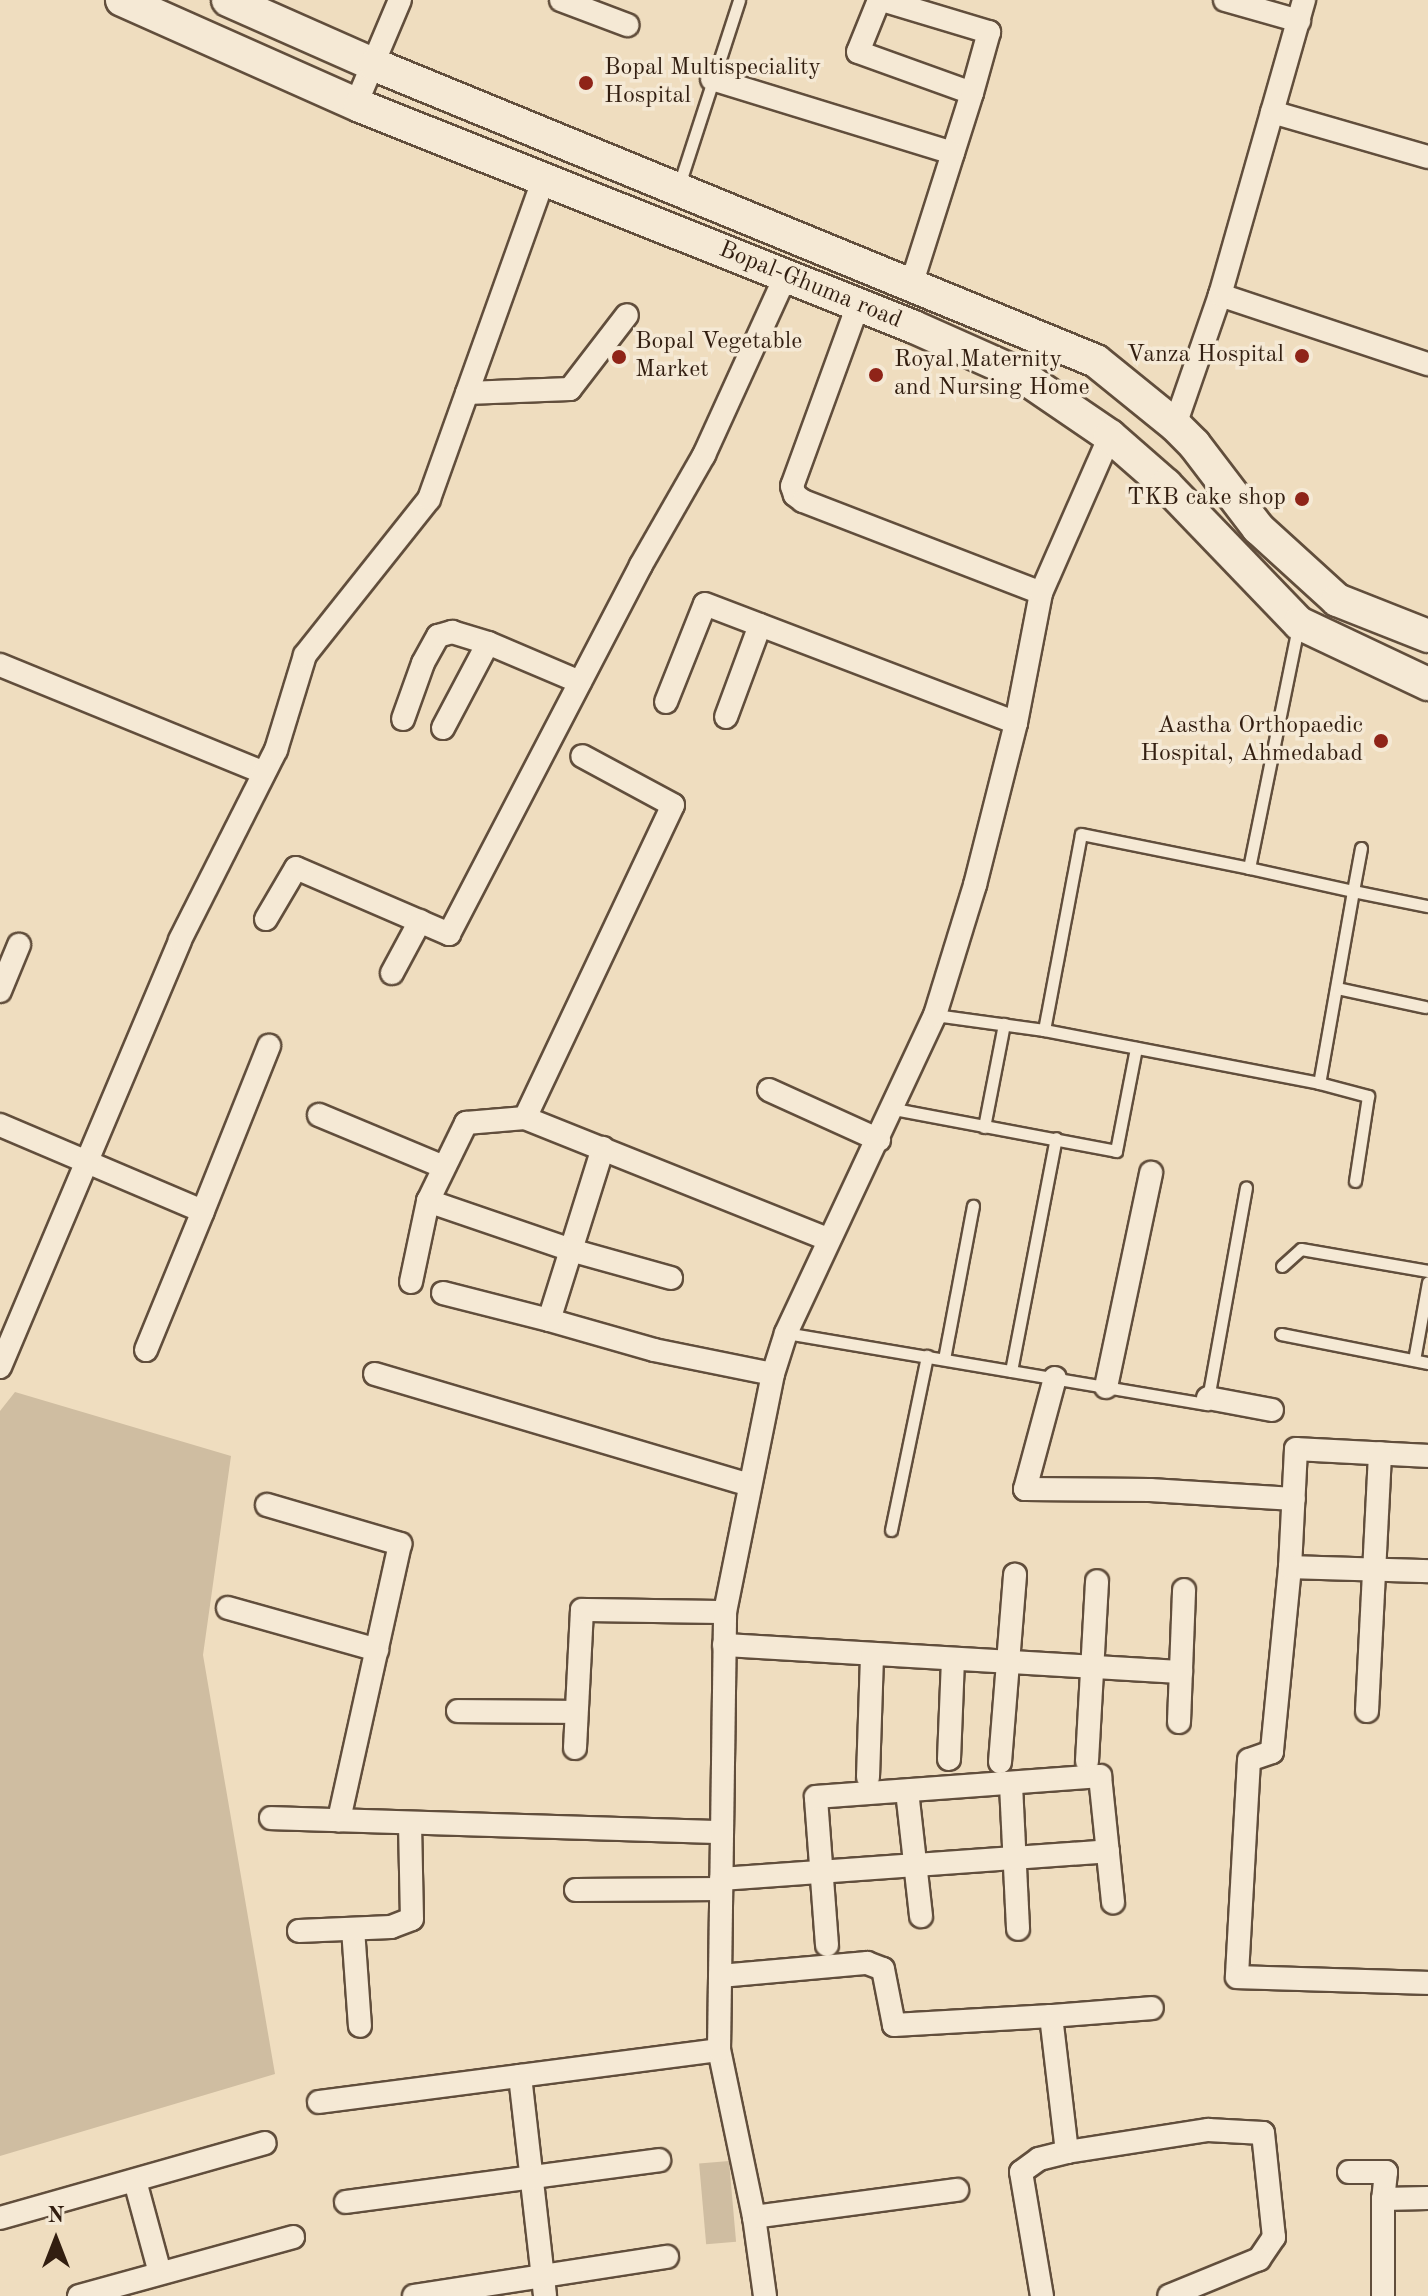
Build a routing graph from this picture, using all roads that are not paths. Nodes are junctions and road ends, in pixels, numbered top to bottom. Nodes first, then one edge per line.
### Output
1 (122, 0) edge
2 (228, 0) edge
3 (400, 0) edge
4 (561, 0) edge
5 (739, 0) edge
6 (880, 0) edge
7 (1225, 0) edge
8 (1302, 10) edge
9 (627, 25) dead end
10 (375, 65) junction
11 (712, 79) junction
12 (972, 93) junction
13 (356, 104) junction
14 (1272, 112) junction
15 (953, 153) junction
16 (1428, 157) edge
17 (544, 178) junction
18 (677, 189) junction
19 (785, 277) junction
20 (911, 285) junction
21 (1220, 295) junction
22 (858, 305) junction
23 (627, 315) dead end
24 (1428, 364) edge
25 (467, 393) junction
26 (1144, 400) junction
27 (1175, 425) junction
28 (1110, 436) junction
29 (1041, 593) junction
30 (1299, 623) junction
31 (760, 625) junction
32 (1428, 636) edge
33 (488, 643) junction
34 (0, 665) edge
35 (580, 682) junction
36 (1428, 684) edge
37 (666, 702) dead end
38 (726, 717) dead end
39 (403, 719) dead end
40 (1016, 723) junction
41 (443, 728) dead end
42 (582, 756) dead end
43 (264, 773) junction
44 (1361, 848) dead end
45 (1249, 868) junction
46 (1353, 891) junction
47 (1427, 906) edge
48 (266, 919) dead end
49 (420, 921) junction
50 (19, 945) dead end
51 (392, 973) dead end
52 (1337, 988) junction
53 (0, 991) edge
54 (1425, 1007) dead end
55 (935, 1015) junction
56 (1004, 1024) junction
57 (1044, 1030) junction
58 (269, 1046) dead end
59 (1136, 1048) junction
60 (1319, 1083) junction
61 (769, 1090) dead end
62 (894, 1109) junction
63 (319, 1115) dead end
64 (525, 1118) junction
65 (0, 1125) edge
66 (984, 1127) junction
67 (1056, 1138) junction
68 (879, 1140) junction
69 (603, 1148) junction
70 (86, 1160) junction
71 (444, 1167) junction
72 (1151, 1173) dead end
73 (1355, 1181) dead end
74 (1246, 1187) dead end
75 (428, 1201) junction
76 (973, 1206) dead end
77 (203, 1211) junction
78 (827, 1239) junction
79 (571, 1250) junction
80 (1282, 1266) dead end
81 (1428, 1271) edge
82 (671, 1278) dead end
83 (411, 1282) dead end
84 (1428, 1282) edge
85 (443, 1293) dead end
86 (549, 1320) junction
87 (786, 1333) junction
88 (1281, 1334) dead end
89 (146, 1350) dead end
90 (927, 1356) junction
91 (944, 1359) junction
92 (1414, 1360) junction
93 (1428, 1363) edge
94 (0, 1367) edge
95 (1011, 1371) junction
96 (375, 1374) dead end
97 (773, 1374) junction
98 (1055, 1378) junction
99 (1106, 1387) junction
100 (1208, 1398) junction
101 (1272, 1410) dead end
102 (1380, 1453) junction
103 (1428, 1456) edge
104 (749, 1485) junction
105 (1294, 1499) junction
106 (267, 1505) dead end
107 (891, 1530) dead end
108 (1290, 1567) junction
109 (1373, 1569) junction
110 (1428, 1571) edge
111 (1015, 1575) dead end
112 (1097, 1581) dead end
113 (1184, 1590) dead end
114 (228, 1608) dead end
115 (725, 1612) junction
116 (724, 1645) junction
117 (377, 1650) junction
118 (872, 1654) junction
119 (953, 1659) junction
120 (1008, 1662) junction
121 (1092, 1667) junction
122 (1181, 1672) junction
123 (458, 1711) dead end
124 (1367, 1711) dead end
125 (575, 1712) junction
126 (1179, 1722) dead end
127 (575, 1748) dead end
128 (949, 1759) dead end
129 (1087, 1761) dead end
130 (1000, 1762) dead end
131 (868, 1777) dead end
132 (1011, 1785) junction
133 (907, 1791) junction
134 (271, 1818) dead end
135 (339, 1820) junction
136 (410, 1823) junction
137 (721, 1832) junction
138 (1108, 1851) junction
139 (1015, 1858) junction
140 (915, 1865) junction
141 (823, 1872) junction
142 (721, 1884) junction
143 (576, 1890) dead end
144 (1113, 1902) dead end
145 (921, 1916) dead end
146 (353, 1929) junction
147 (1018, 1929) dead end
148 (299, 1931) dead end
149 (827, 1945) dead end
150 (720, 1976) junction
151 (1428, 1983) edge
152 (1152, 2008) dead end
153 (1051, 2016) junction
154 (360, 2026) dead end
155 (719, 2050) junction
156 (520, 2076) junction
157 (319, 2102) dead end
158 (265, 2143) dead end
159 (1067, 2152) junction
160 (659, 2160) dead end
161 (1349, 2172) dead end
162 (531, 2177) junction
163 (135, 2181) junction
164 (957, 2190) dead end
165 (1428, 2198) edge
166 (1383, 2199) junction
167 (346, 2202) dead end
168 (754, 2217) junction
169 (0, 2218) edge
170 (293, 2237) dead end
171 (667, 2257) dead end
172 (160, 2273) junction
173 (544, 2286) edge
174 (79, 2296) edge
175 (414, 2296) edge
176 (765, 2296) edge
177 (1042, 2296) edge
178 (1169, 2296) edge
179 (1383, 2296) edge

1 - 13 street, Bopal-Ghuma road
2 - 10 street
3 - 10 street
4 - 9 street
5 - 11 lane
6 - 12 street
6 - 12 street
7 - 8 street
8 - 14 street
10 - 13 street
10 - 18 street
11 - 15 street
11 - 18 lane
12 - 15 street
13 - 17 street, Bopal-Ghuma road
14 - 16 street
14 - 21 street
15 - 20 street
17 - 19 street, Bopal-Ghuma road
17 - 25 street
18 - 20 street
19 - 22 street, Bopal-Ghuma road
19 - 35 street
20 - 26 street
21 - 24 street
21 - 27 street
22 - 28 street, Bopal-Ghuma road
22 - 29 street
23 - 25 street
25 - 43 street
26 - 27 street
26 - 28 street
27 - 32 street
28 - 29 street
28 - 30 street, Bopal-Ghuma road
29 - 40 street
30 - 36 street, Bopal-Ghuma road
30 - 45 lane
31 - 37 street
31 - 38 street
31 - 40 street
33 - 35 street
33 - 39 street
33 - 41 street
34 - 43 street
35 - 49 street
40 - 55 street
42 - 64 street
43 - 70 street
44 - 46 lane
45 - 46 lane
45 - 57 lane
46 - 47 lane
46 - 52 lane
48 - 49 street
49 - 51 street
50 - 53 street
52 - 54 lane
52 - 60 lane
55 - 56 lane
55 - 62 street
56 - 57 lane
56 - 66 lane
57 - 59 lane
58 - 77 street
59 - 60 lane
59 - 67 lane
60 - 73 lane
61 - 68 street
62 - 66 lane
62 - 68 street
63 - 71 street
64 - 69 street
64 - 71 street
65 - 70 street
66 - 67 lane
67 - 95 lane
68 - 78 street
69 - 78 street
69 - 79 street
70 - 77 street
70 - 94 street
71 - 75 street
72 - 99 street
74 - 100 lane
75 - 79 street
75 - 83 street
76 - 91 lane
77 - 89 street
78 - 87 street
79 - 82 street
79 - 86 street
80 - 81 lane
84 - 92 lane
85 - 86 street
86 - 97 street
87 - 90 lane
87 - 97 street
88 - 92 lane
90 - 91 lane
90 - 107 lane
91 - 95 lane
92 - 93 lane
95 - 98 lane
96 - 104 street
97 - 104 street
98 - 99 lane
98 - 105 street
99 - 100 lane
100 - 101 street
102 - 103 street
102 - 105 street
102 - 109 street
104 - 115 street
105 - 108 street
106 - 117 street
108 - 109 street
108 - 151 street
109 - 110 street
109 - 124 street
111 - 120 street
112 - 121 street
113 - 122 street
114 - 117 street
115 - 116 street
115 - 125 street
116 - 118 street
116 - 137 street
117 - 135 street
118 - 119 street
118 - 131 street
119 - 120 street
119 - 128 street
120 - 121 street
120 - 130 street
121 - 122 street
121 - 129 street
122 - 126 street
123 - 125 street
125 - 127 street
132 - 133 street
132 - 138 street
132 - 139 street
133 - 140 street
133 - 141 street
134 - 135 street
135 - 136 street
136 - 137 street
136 - 146 street
137 - 142 street
138 - 139 street
138 - 144 street
139 - 140 street
139 - 147 street
140 - 141 street
140 - 145 street
141 - 142 street
141 - 149 street
142 - 143 street
142 - 150 street
146 - 148 street
146 - 154 street
150 - 153 street
150 - 155 street
152 - 153 street
153 - 159 street
155 - 156 street
155 - 168 street
156 - 157 street
156 - 162 street
158 - 163 street
159 - 177 street
159 - 178 street
160 - 162 street
161 - 166 street
162 - 167 street
162 - 173 street
163 - 169 street
163 - 172 street
164 - 168 street
165 - 166 street
166 - 179 street
168 - 176 street
170 - 172 street
171 - 173 street
172 - 174 street
173 - 175 street

